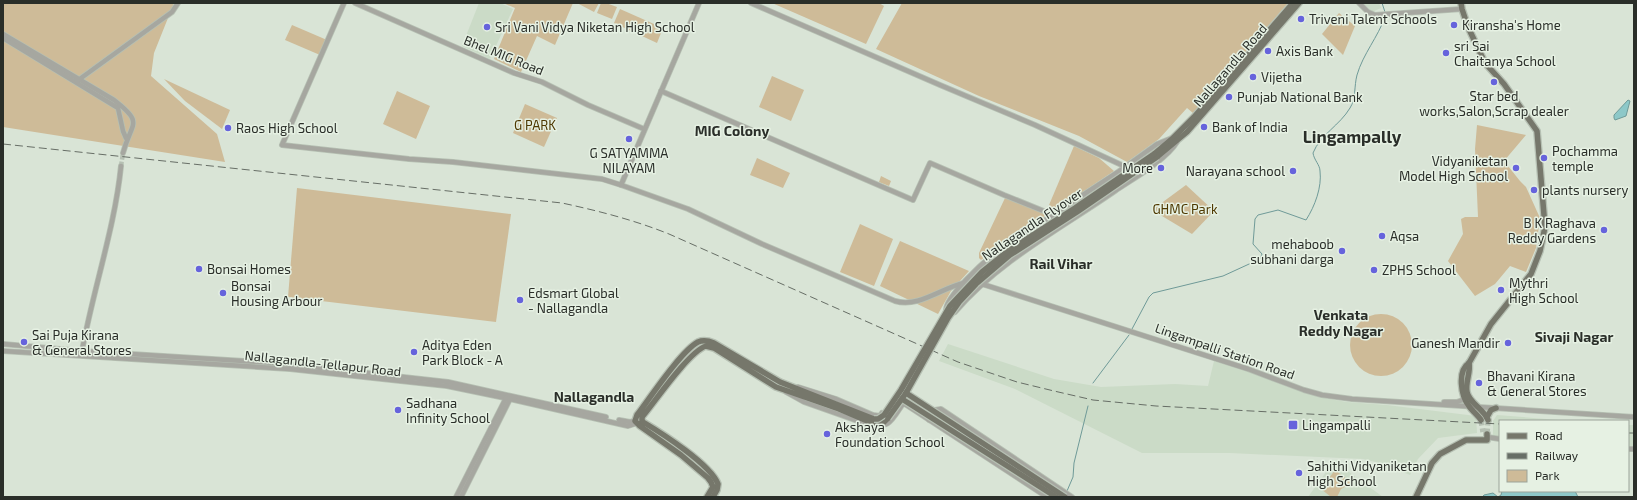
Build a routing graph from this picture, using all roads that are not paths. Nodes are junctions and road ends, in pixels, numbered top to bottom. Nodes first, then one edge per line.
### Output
1 (178, 3) edge
2 (344, 3) edge
3 (356, 3) edge
4 (699, 3) edge
5 (751, 3) edge
6 (1293, 3) edge
7 (1299, 3) edge
8 (1359, 3) edge
9 (1461, 6) edge
10 (3, 34) edge
11 (3, 38) edge
12 (77, 81) junction
13 (661, 91) junction
14 (120, 107) junction
15 (644, 129) junction
16 (126, 138) junction
17 (1175, 139) junction
18 (123, 153) tunnel mouth
19 (121, 166) tunnel mouth
20 (1126, 167) junction
21 (621, 184) junction
22 (1050, 218) junction
23 (1006, 245) junction
24 (1014, 258) junction
25 (974, 272) junction
26 (965, 282) junction
27 (982, 284) junction
28 (3, 344) edge
29 (3, 351) edge
30 (82, 351) junction
31 (1469, 363) junction
32 (785, 388) junction
33 (903, 392) junction
34 (508, 398) junction
35 (1465, 399) junction
36 (901, 400) junction
37 (1435, 404) junction
38 (1468, 406) junction
39 (887, 407) junction
40 (1477, 407) junction
41 (1496, 408) junction
42 (569, 410) junction
43 (942, 410) junction
44 (898, 411) junction
45 (1634, 417) edge
46 (1486, 419) junction
47 (929, 420) junction
48 (639, 423) junction
49 (935, 424) junction
50 (1485, 437) junction
51 (1499, 440) edge
52 (1069, 496) edge
53 (456, 497) edge
54 (461, 497) edge
55 (706, 497) edge
56 (713, 497) edge
57 (1047, 497) edge
58 (1056, 497) edge
59 (1413, 497) edge
60 (1416, 497) edge

1 - 12 street
2 - 21 street
3 - 15 street, Bhel MIG Road
4 - 13 street
5 - 20 street
6 - 17 main road, Nallagandla Road
7 - 17 main road, Nallagandla Road
8 - 9 street
9 - 31 main road
10 - 12 street
11 - 12 street
12 - 14 street
13 - 15 street
13 - 22 street
14 - 16 street
14 - 16 street
15 - 21 street
16 - 18 street
17 - 20 street
17 - 24 street
17 - 33 main road, Nallagandla Flyover, bridge
19 - 30 street
20 - 22 street
21 - 26 street
22 - 23 street
23 - 24 street
23 - 25 street
24 - 27 street
25 - 26 street
25 - 27 street
26 - 27 street, Lingampalli Station Road
26 - 27 street
27 - 37 street, Lingampalli Station Road
28 - 30 street, Nallagandla-Tellapur Road
29 - 34 street, Nallagandla-Tellapur Road
30 - 42 street, Nallagandla-Tellapur Road
31 - 35 main road
31 - 40 main road
32 - 36 main road, Nallagandla Flyover, bridge
32 - 39 street
32 - 44 street
32 - 48 main road, Nallagandla Flyover
33 - 36 main road, Nallagandla Flyover, bridge
33 - 52 main road, bridge
34 - 42 street, Nallagandla-Tellapur Road
34 - 53 street
34 - 54 street
35 - 37 street
35 - 38 main road
36 - 39 street
36 - 44 street
36 - 47 street
36 - 58 main road, bridge
37 - 38 street, Lingampalli Station Road
38 - 40 street, Lingampalli Station Road
38 - 46 main road
39 - 44 street
40 - 41 street, Lingampalli Station Road
40 - 46 main road
41 - 45 street, Lingampalli Station Road
41 - 46 main road
42 - 48 street, Nallagandla-Tellapur Road
43 - 47 street
43 - 49 street
43 - 52 street
47 - 49 street
48 - 55 main road
48 - 56 main road
49 - 57 street
50 - 51 street
50 - 59 main road
50 - 60 main road

